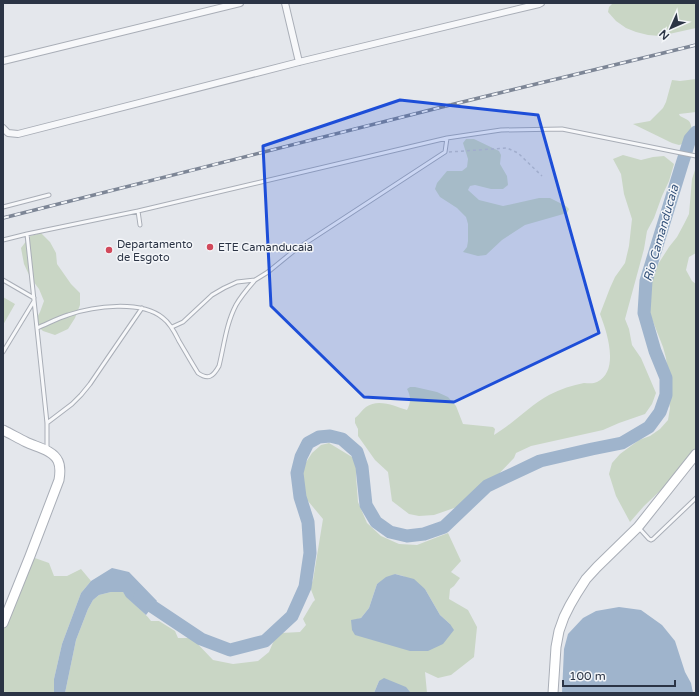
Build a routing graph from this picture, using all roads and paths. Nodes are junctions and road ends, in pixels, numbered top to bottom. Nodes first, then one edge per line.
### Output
1 (240, 3) edge
2 (285, 3) edge
3 (541, 3) edge
4 (3, 61) edge
5 (299, 62) junction
6 (3, 128) edge
7 (447, 138) junction
8 (445, 152) junction
9 (696, 156) edge
10 (542, 176) dead end
11 (49, 195) dead end
12 (3, 207) edge
13 (138, 211) junction
14 (140, 225) dead end
15 (27, 234) junction
16 (3, 240) edge
17 (3, 280) edge
18 (255, 280) junction
19 (34, 300) junction
20 (142, 308) junction
21 (172, 327) junction
22 (37, 328) junction
23 (3, 352) edge
24 (47, 422) junction
25 (3, 430) edge
26 (47, 451) junction
27 (696, 454) edge
28 (696, 498) edge
29 (638, 527) junction
30 (3, 623) edge
31 (553, 693) edge

1 - 4 street
2 - 5 street
3 - 5 street
5 - 6 street
7 - 8 lane
7 - 9 lane
7 - 13 lane
8 - 10 path
8 - 18 lane
11 - 12 lane
13 - 14 lane
13 - 15 lane
15 - 16 lane
15 - 19 lane
17 - 19 lane
18 - 21 lane
18 - 21 lane
19 - 22 lane
19 - 23 lane
20 - 21 lane
20 - 22 lane
20 - 24 lane
22 - 24 lane
24 - 26 lane
25 - 26 street
26 - 30 street
27 - 29 street
28 - 29 lane
29 - 31 street

